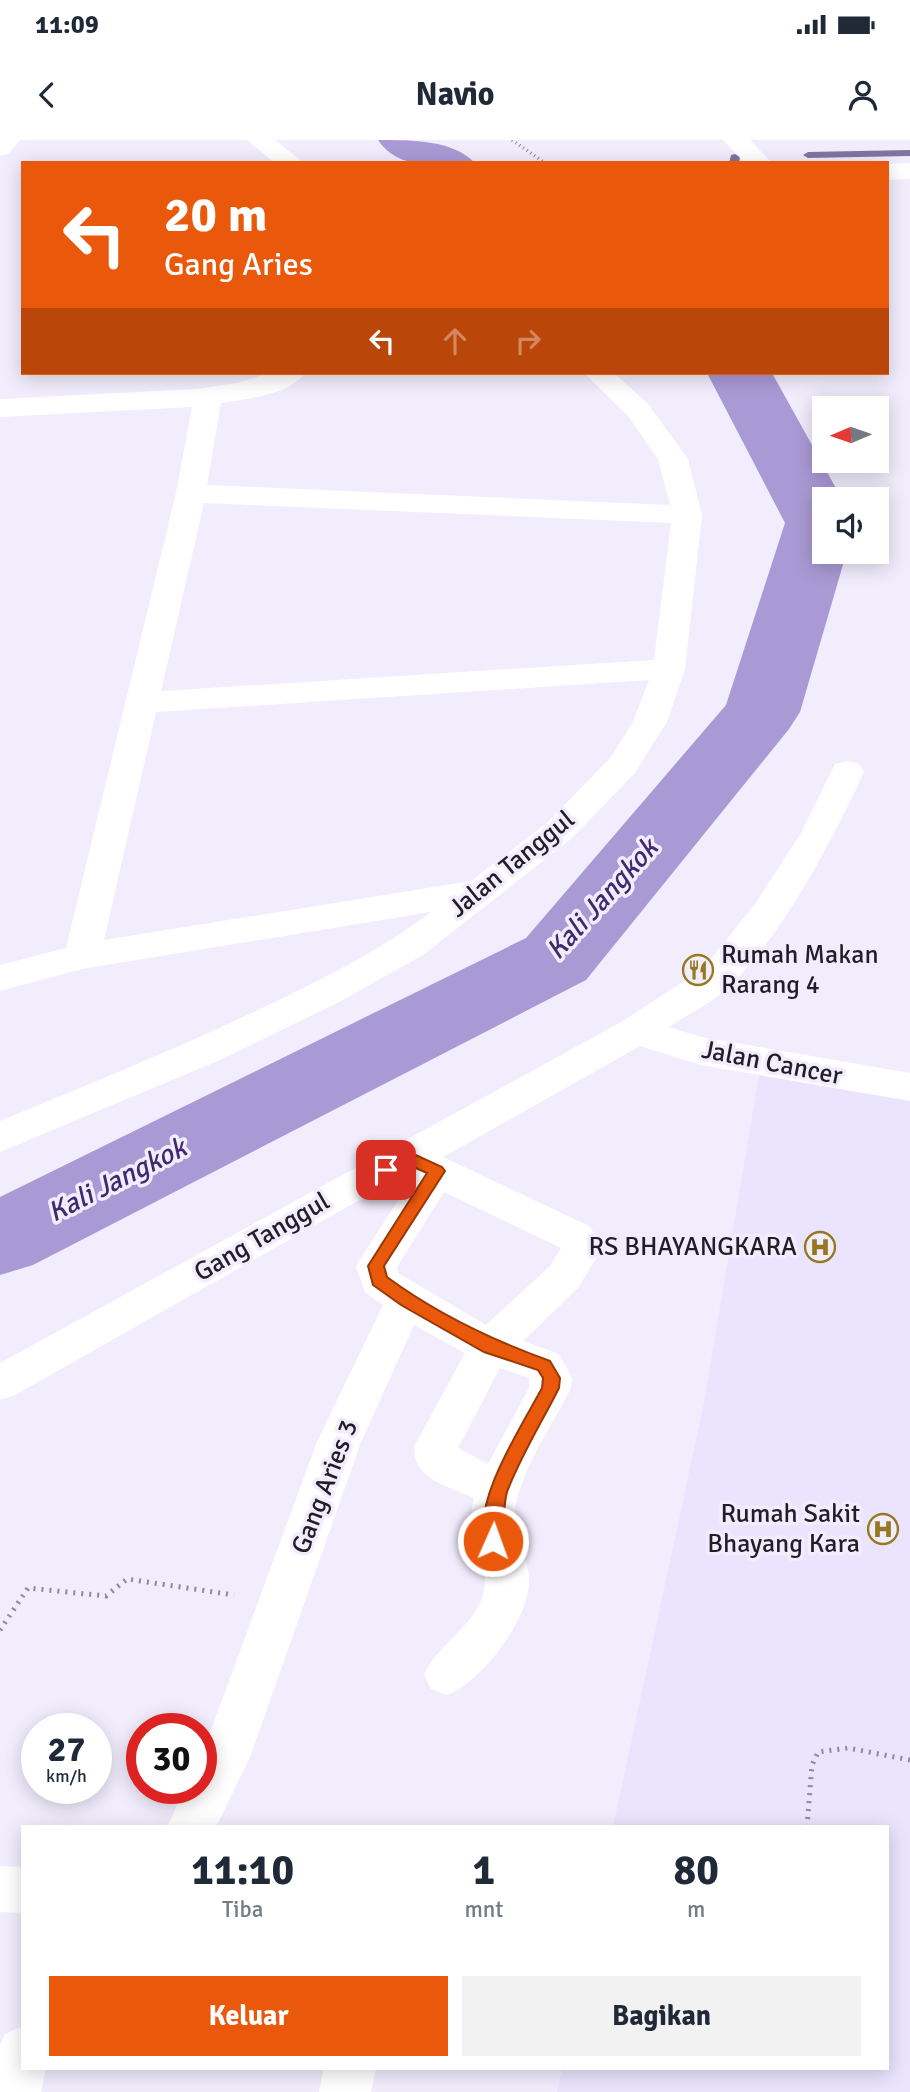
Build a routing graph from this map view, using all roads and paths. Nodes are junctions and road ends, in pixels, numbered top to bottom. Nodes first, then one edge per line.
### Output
1 (8, 140) edge
2 (259, 140) edge
3 (512, 140) edge
4 (735, 140) edge
5 (0, 148) edge
6 (289, 161) edge
7 (542, 161) edge
8 (758, 161) edge
9 (910, 171) edge
10 (889, 172) edge
11 (288, 375) edge
12 (600, 375) edge
13 (208, 397) junction
14 (0, 408) edge
15 (191, 493) junction
16 (687, 515) junction
17 (669, 669) junction
18 (142, 703) junction
19 (847, 772) dead end
20 (479, 891) junction
21 (82, 956) junction
22 (0, 978) edge
23 (636, 1031) junction
24 (910, 1087) edge
25 (0, 1137) edge
26 (423, 1165) junction
27 (407, 1301) junction
28 (490, 1347) junction
29 (0, 1383) edge
30 (499, 1490) junction
31 (282, 1601) junction
32 (0, 1630) edge
33 (447, 1674) dead end
34 (910, 1760) edge
35 (192, 1825) edge
36 (807, 1825) edge
37 (0, 1889) edge
38 (21, 1890) edge
39 (21, 2062) edge
40 (350, 2070) edge
41 (15, 2092) edge
42 (345, 2092) edge

1 - 5 street
2 - 6 street
3 - 7 path
4 - 8 street
9 - 10 street
11 - 13 street
12 - 16 street, Jalan Tanggul
13 - 14 street
13 - 15 street
15 - 16 street
15 - 18 street
16 - 17 street, Jalan Tanggul
17 - 18 street
17 - 20 street, Jalan Tanggul
18 - 21 street
19 - 23 street, Gang Tanggul
20 - 21 street
20 - 25 street, Jalan Tanggul
21 - 22 street
23 - 24 street, Jalan Cancer
23 - 26 street, Gang Tanggul
26 - 27 street
26 - 28 street
26 - 29 street, Gang Tanggul
27 - 28 street
27 - 31 street, Gang Aries 3
28 - 30 street
28 - 30 street
30 - 33 street
31 - 32 path
31 - 35 street, Gang Aries 3
34 - 36 path
37 - 38 street
39 - 41 street
40 - 42 street

